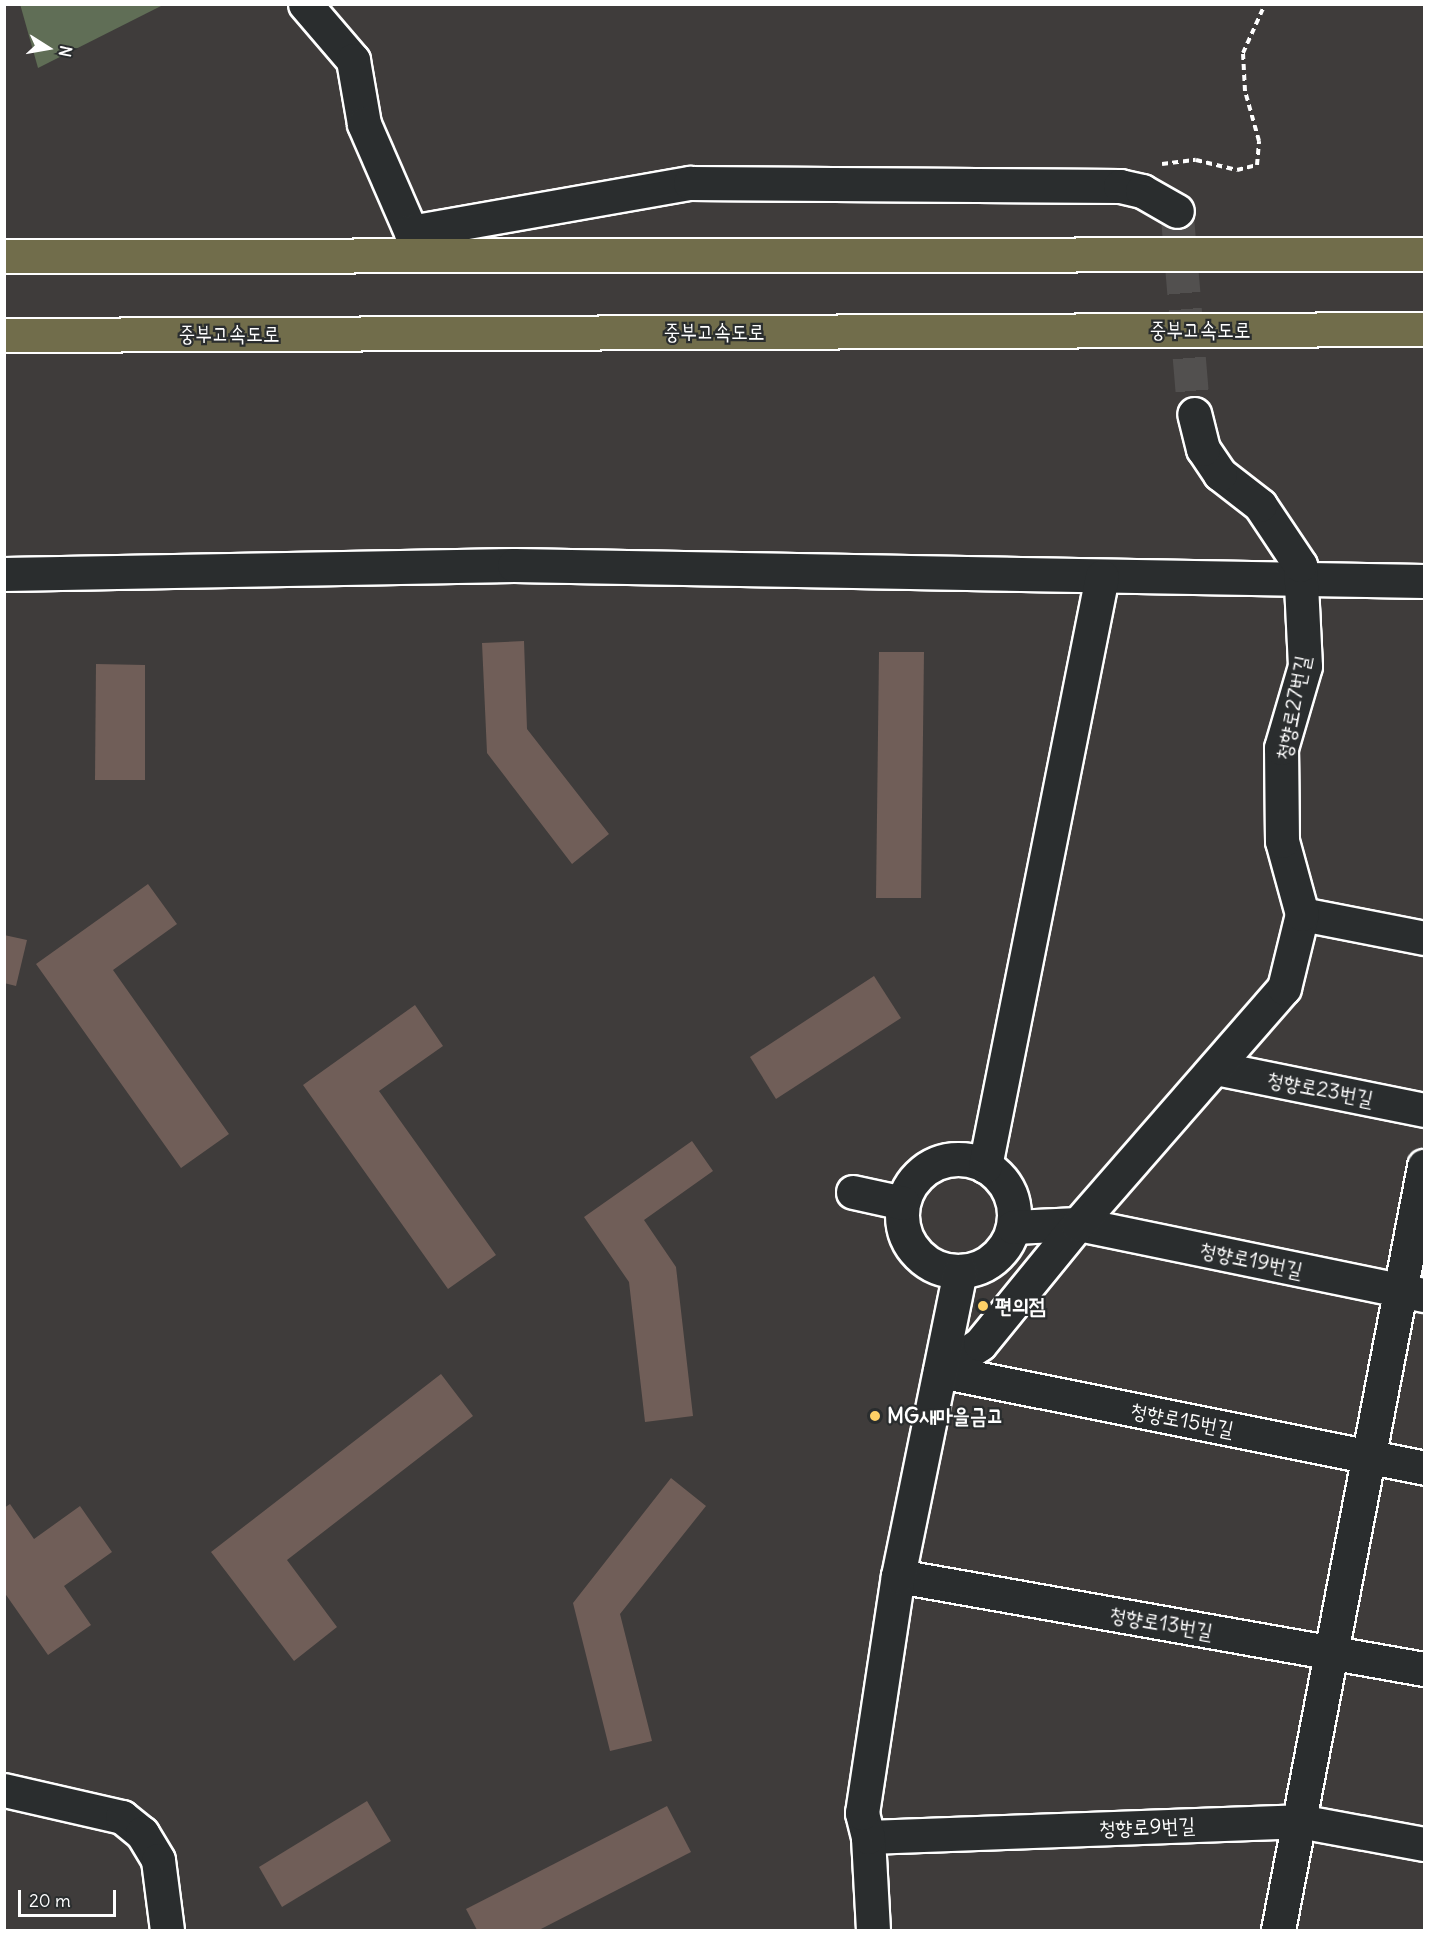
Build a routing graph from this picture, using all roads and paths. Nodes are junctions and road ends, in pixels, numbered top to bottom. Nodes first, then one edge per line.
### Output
1 (305, 4) edge
2 (1265, 4) edge
3 (1142, 191) junction
4 (1177, 211) dead end
5 (1425, 254) edge
6 (4, 256) edge
7 (1425, 329) edge
8 (4, 335) edge
9 (1194, 414) tunnel mouth
10 (4, 574) edge
11 (1102, 576) junction
12 (1301, 579) junction
13 (1425, 581) edge
14 (1302, 914) junction
15 (1425, 938) edge
16 (1216, 1068) junction
17 (1425, 1110) edge
18 (985, 1166) junction
19 (1425, 1166) edge
20 (853, 1192) dead end
21 (903, 1203) junction
22 (1078, 1224) junction
23 (1013, 1227) junction
24 (960, 1271) junction
25 (1413, 1293) edge
26 (940, 1371) junction
27 (1369, 1457) junction
28 (1425, 1468) edge
29 (898, 1576) junction
30 (1331, 1653) junction
31 (1425, 1669) edge
32 (4, 1790) edge
33 (1299, 1821) junction
34 (868, 1837) junction
35 (1425, 1844) edge
36 (167, 1930) edge
37 (873, 1930) edge
38 (1278, 1930) edge

1 - 3 street
2 - 3 path
3 - 4 street
5 - 6 highway
7 - 8 highway, 중부고속도로
9 - 12 street, 청향로27번길
10 - 11 street
11 - 12 street
11 - 18 street
12 - 13 street
12 - 14 street, 청향로27번길
14 - 15 street
14 - 16 street
16 - 17 street, 청향로23번길
16 - 22 street
18 - 21 street
18 - 23 street
19 - 25 street
20 - 21 street
21 - 24 street
22 - 23 street, 청향로19번길
22 - 25 street, 청향로19번길
22 - 26 street
23 - 24 street
24 - 26 street
25 - 27 street
26 - 27 street, 청향로15번길
26 - 29 street
27 - 28 street, 청향로15번길
27 - 30 street
29 - 30 street, 청향로13번길
29 - 34 street
30 - 31 street, 청향로13번길
30 - 33 street
32 - 36 street
33 - 34 street, 청향로9번길
33 - 35 street, 청향로9번길
33 - 38 street
34 - 37 street

